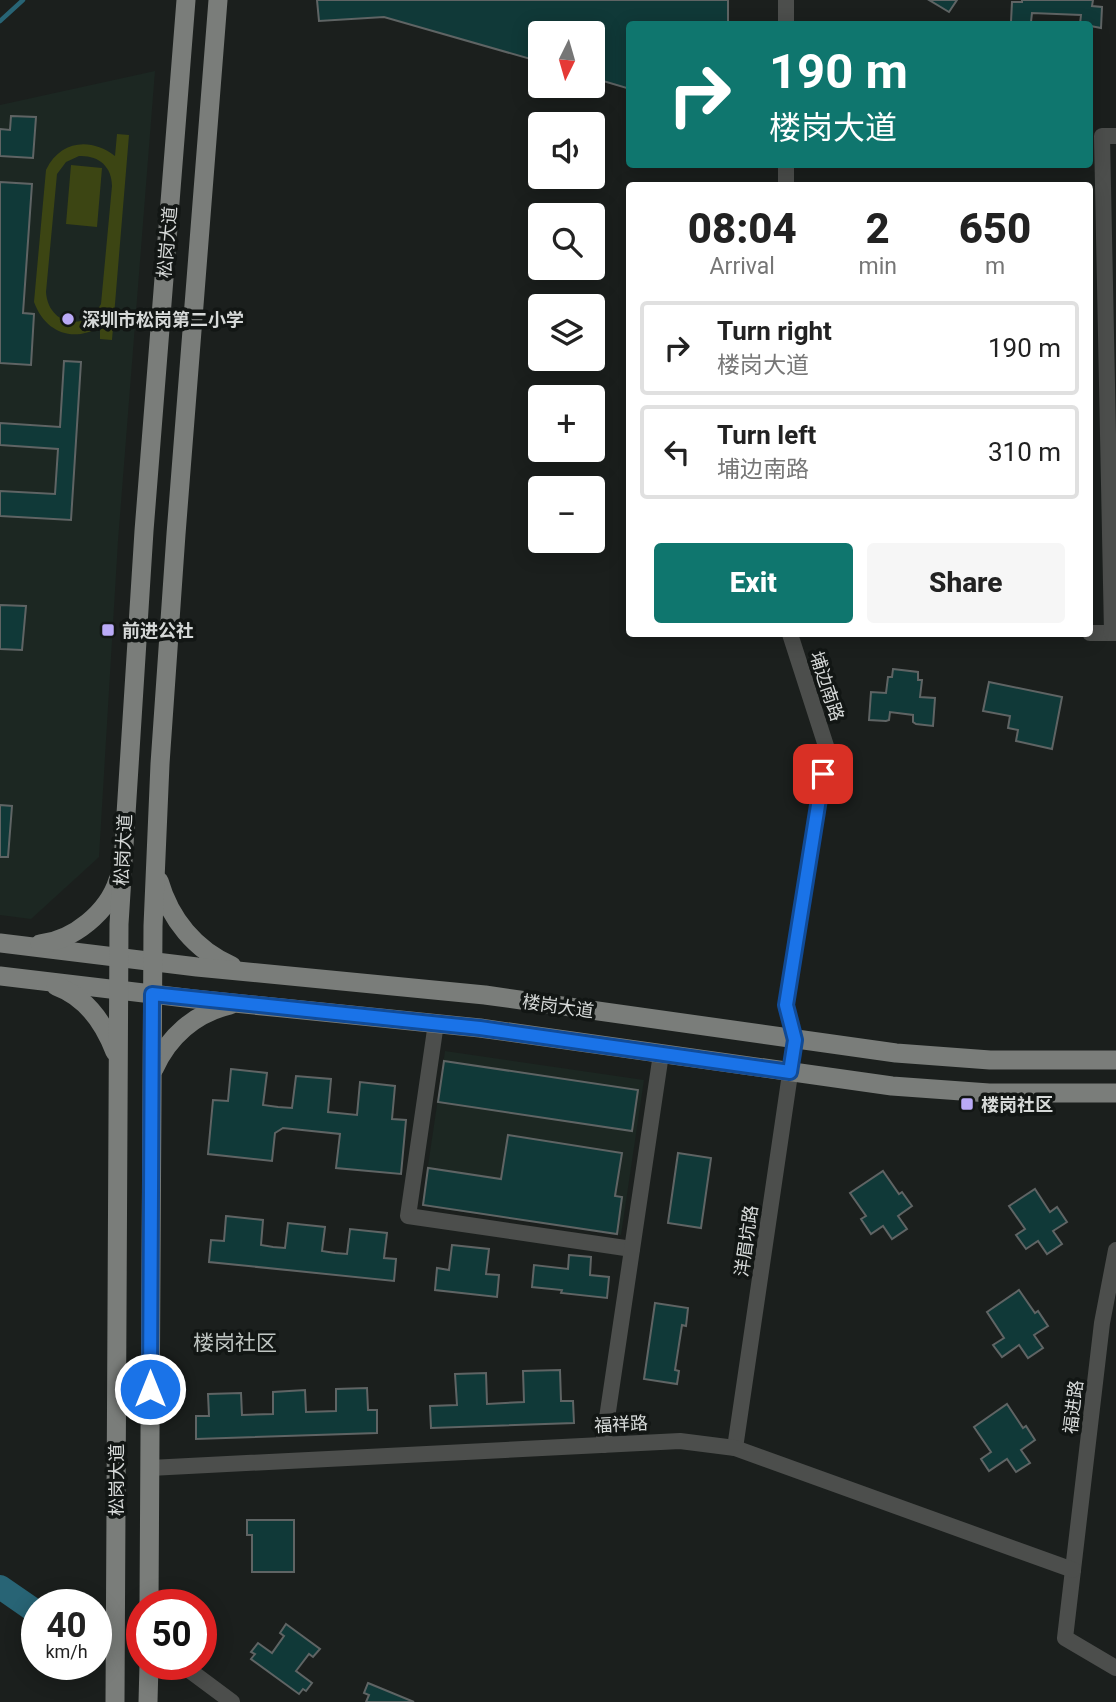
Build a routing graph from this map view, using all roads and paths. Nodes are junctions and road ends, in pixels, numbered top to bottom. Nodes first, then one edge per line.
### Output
1 (186, 0) edge
2 (218, 0) edge
3 (786, 0) edge
4 (786, 21) edge
5 (1109, 136) edge
6 (1093, 632) edge
7 (1114, 633) edge
8 (791, 637) edge
9 (123, 862) junction
10 (156, 863) junction
11 (0, 943) edge
12 (22, 945) junction
13 (119, 957) junction
14 (152, 961) junction
15 (243, 971) junction
16 (0, 976) edge
17 (20, 978) junction
18 (119, 990) junction
19 (152, 994) junction
20 (237, 1003) junction
21 (436, 1023) junction
22 (795, 1040) junction
23 (661, 1054) junction
24 (1116, 1060) edge
25 (790, 1072) junction
26 (119, 1073) junction
27 (152, 1073) junction
28 (1116, 1093) edge
29 (632, 1249) junction
30 (1116, 1250) edge
31 (603, 1445) junction
32 (735, 1448) junction
33 (150, 1468) junction
34 (1073, 1570) junction
35 (149, 1589) edge
36 (1116, 1668) edge
37 (149, 1680) edge
38 (202, 1680) edge
39 (115, 1702) edge
40 (148, 1702) edge
41 (232, 1702) edge

1 - 9 main road, 松岗大道
2 - 10 main road, 松岗大道
3 - 4 street
5 - 7 street
6 - 7 street
8 - 22 street, 埔边南路
9 - 12 main road
9 - 13 main road, 松岗大道
10 - 14 main road, 松岗大道
10 - 15 main road
11 - 12 main road, 楼岗大道
12 - 13 main road, 楼岗大道
13 - 14 main road, 楼岗大道
13 - 18 main road, 松岗大道
14 - 15 main road, 楼岗大道
14 - 19 main road, 松岗大道
15 - 22 main road, 楼岗大道
16 - 17 main road, 楼岗大道
17 - 18 main road, 楼岗大道
17 - 26 main road
18 - 19 main road, 楼岗大道
18 - 26 main road, 松岗大道
19 - 20 main road, 楼岗大道
19 - 27 main road, 松岗大道
20 - 21 main road, 楼岗大道
20 - 27 main road
21 - 23 main road, 楼岗大道
21 - 29 street
22 - 24 main road, 楼岗大道
22 - 25 street, 洋眉坑路
23 - 25 main road, 楼岗大道
23 - 29 street
25 - 28 main road, 楼岗大道
25 - 32 street, 洋眉坑路
26 - 39 main road, 松岗大道
27 - 33 main road, 松岗大道
29 - 31 street
30 - 34 street, 福进路
31 - 32 street, 福祥路
31 - 33 street, 福祥路
32 - 34 street, 福祥路
33 - 35 main road, 松岗大道
34 - 36 street, 福进路
37 - 40 main road
38 - 41 street

